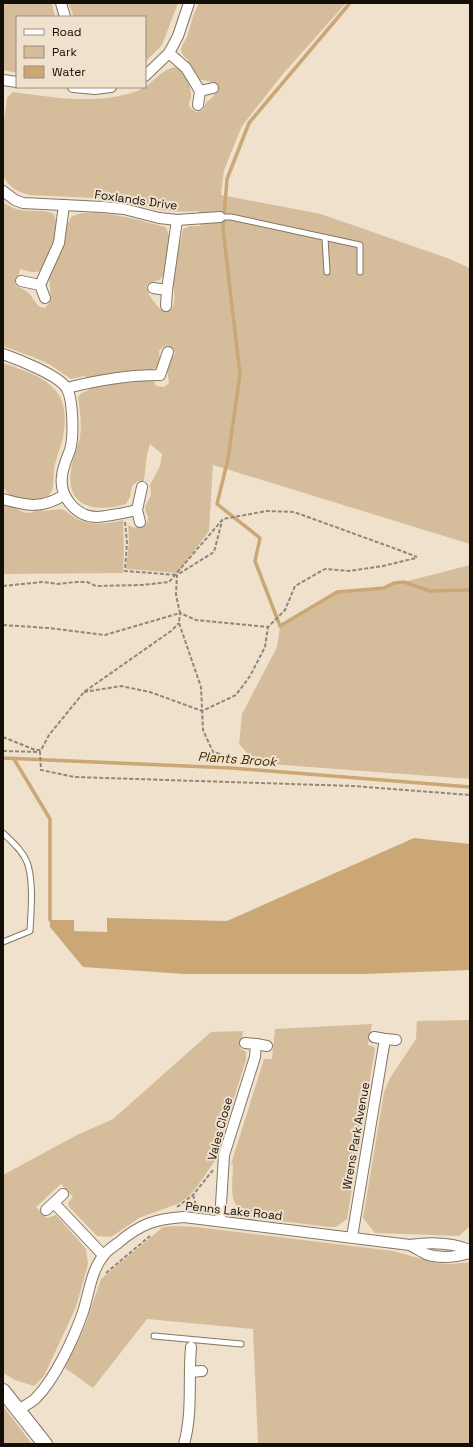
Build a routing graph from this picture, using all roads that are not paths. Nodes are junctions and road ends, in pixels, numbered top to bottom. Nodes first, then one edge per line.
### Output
1 (61, 3) edge
2 (189, 3) edge
3 (65, 16) edge
4 (169, 53) junction
5 (146, 75) edge
6 (3, 80) edge
7 (16, 82) edge
8 (84, 88) edge
9 (103, 88) edge
10 (213, 88) dead end
11 (200, 91) junction
12 (198, 105) dead end
13 (3, 191) edge
14 (64, 206) junction
15 (220, 217) joint
16 (177, 220) junction
17 (325, 238) junction
18 (327, 272) dead end
19 (360, 272) dead end
20 (21, 280) dead end
21 (40, 285) junction
22 (153, 288) dead end
23 (167, 290) junction
24 (45, 298) dead end
25 (166, 306) dead end
26 (168, 352) dead end
27 (3, 354) edge
28 (67, 388) junction
29 (142, 487) dead end
30 (64, 495) junction
31 (3, 499) edge
32 (137, 510) junction
33 (140, 522) dead end
34 (3, 835) edge
35 (3, 942) edge
36 (374, 1037) dead end
37 (385, 1039) junction
38 (396, 1040) dead end
39 (246, 1043) dead end
40 (256, 1044) junction
41 (267, 1046) dead end
42 (63, 1194) dead end
43 (54, 1203) junction
44 (46, 1210) dead end
45 (220, 1221) junction
46 (352, 1238) junction
47 (410, 1245) junction
48 (470, 1250) edge
49 (470, 1253) edge
50 (103, 1255) junction
51 (154, 1336) dead end
52 (191, 1343) junction
53 (241, 1344) dead end
54 (202, 1371) dead end
55 (190, 1372) junction
56 (3, 1392) edge
57 (18, 1410) junction
58 (45, 1444) edge
59 (184, 1444) edge

1 - 3 street
2 - 4 street
4 - 5 street
4 - 11 street
6 - 7 street
8 - 9 street
10 - 11 street
11 - 12 street
13 - 14 street, Foxlands Drive
14 - 16 street, Foxlands Drive
14 - 21 street
15 - 16 street, Foxlands Drive
15 - 17 lane
16 - 23 street
17 - 18 lane
17 - 19 lane
20 - 21 street
21 - 24 street
22 - 23 street
23 - 25 street
26 - 28 street
27 - 28 street
28 - 30 street
29 - 32 street
30 - 31 street
30 - 32 street
32 - 33 street
34 - 35 lane
36 - 37 street
37 - 38 street
37 - 46 street, Wrens Park Avenue
39 - 40 street
40 - 41 street
40 - 45 street, Vales Close
42 - 43 street
43 - 44 street
43 - 50 street
45 - 46 street, Penns Lake Road
45 - 50 street, Penns Lake Road
46 - 47 street, Penns Lake Road
47 - 48 street, Penns Lake Road
47 - 49 street, Penns Lake Road
50 - 57 street, Penns Lake Road
51 - 52 lane
52 - 53 lane
52 - 55 street
54 - 55 street
55 - 59 street
56 - 57 main road
57 - 58 main road

